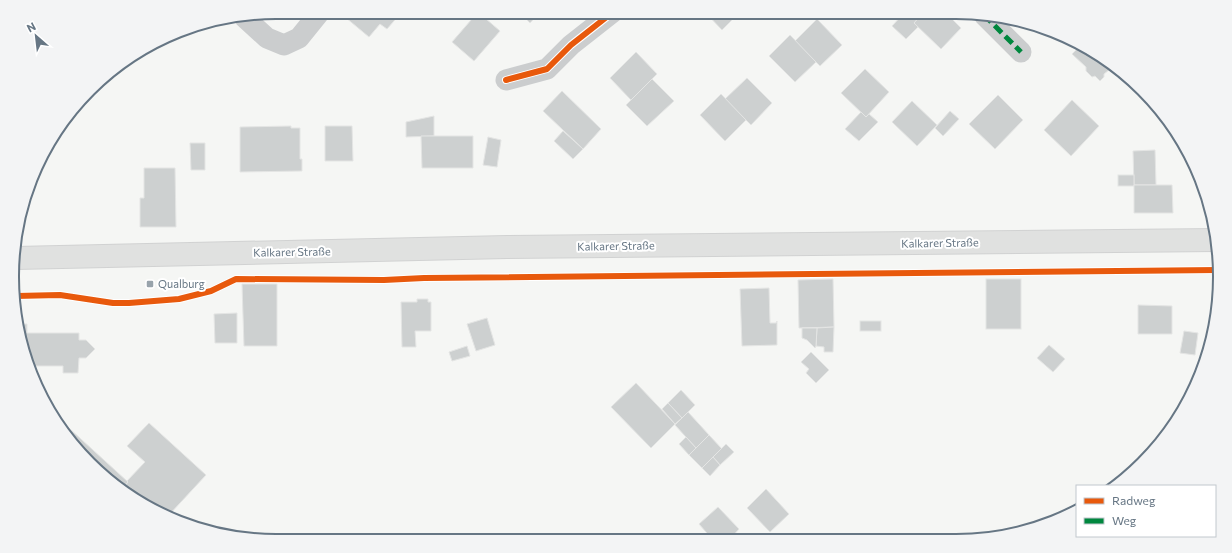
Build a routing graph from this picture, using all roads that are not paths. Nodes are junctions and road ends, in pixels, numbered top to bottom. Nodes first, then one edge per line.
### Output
1 (314, 19) edge
2 (604, 19) edge
3 (248, 21) edge
4 (990, 21) edge
5 (1021, 52) dead end
6 (506, 80) dead end
7 (1210, 240) edge
8 (20, 258) edge

1 - 3 street
2 - 6 street
4 - 5 street
7 - 8 main road, Kalkarer Straße

